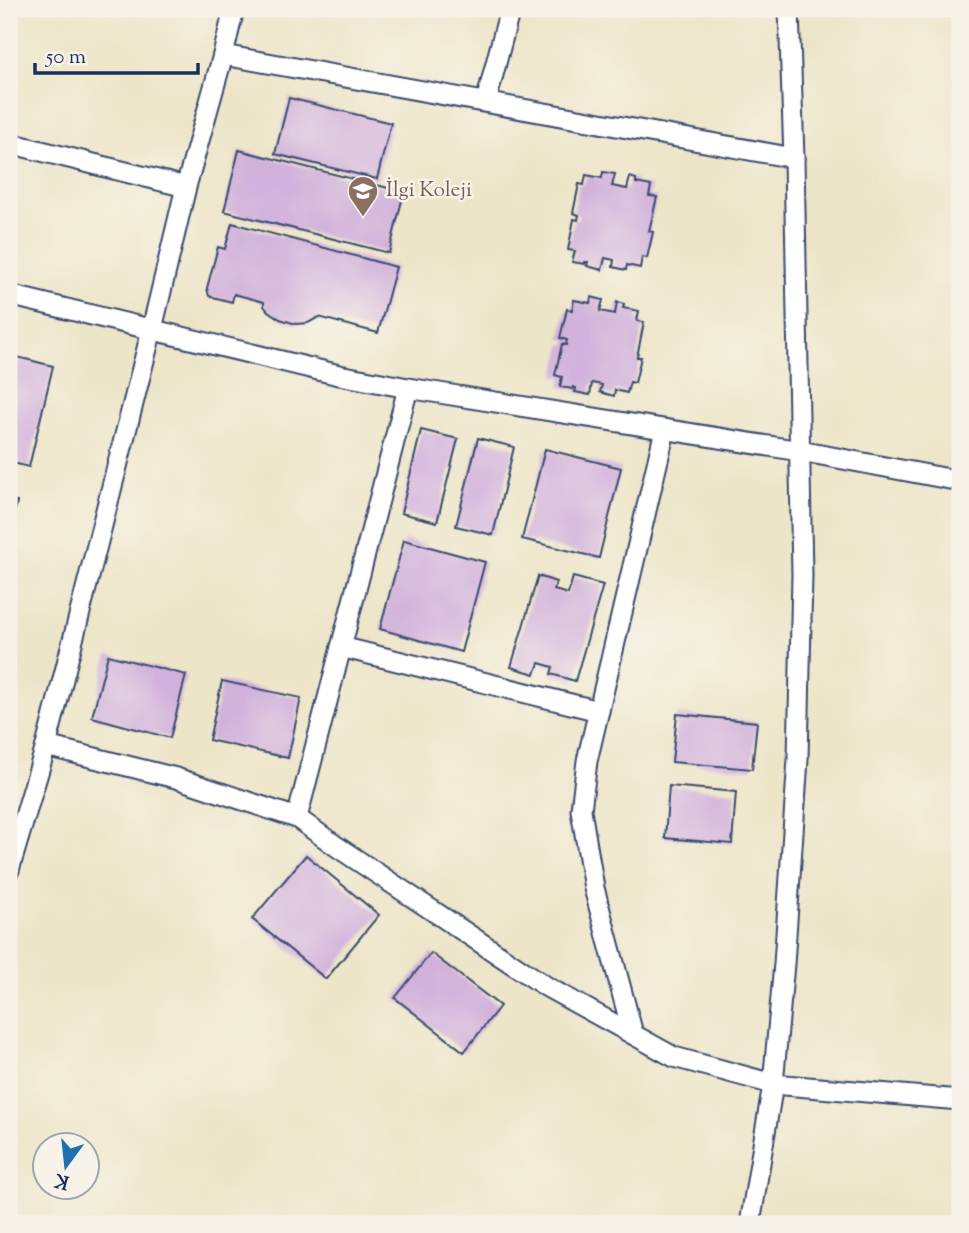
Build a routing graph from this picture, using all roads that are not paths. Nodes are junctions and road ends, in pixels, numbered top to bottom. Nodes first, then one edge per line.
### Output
1 (234, 9) edge
2 (510, 9) edge
3 (789, 9) edge
4 (223, 55) junction
5 (486, 102) junction
6 (9, 143) edge
7 (794, 158) junction
8 (186, 187) junction
9 (9, 295) edge
10 (152, 330) junction
11 (408, 388) junction
12 (665, 430) junction
13 (800, 452) junction
14 (960, 481) edge
15 (341, 647) junction
16 (599, 711) junction
17 (46, 746) junction
18 (297, 818) junction
19 (9, 870) edge
20 (633, 1034) junction
21 (773, 1084) junction
22 (960, 1100) edge
23 (750, 1224) edge

1 - 4 street
2 - 5 street
3 - 7 street
4 - 5 street
4 - 8 street
5 - 7 street
6 - 8 street
7 - 13 street
8 - 10 street
9 - 10 street
10 - 11 street
10 - 17 street
11 - 12 street
11 - 15 street
12 - 13 street
12 - 16 street
13 - 14 street
13 - 21 street
15 - 16 street
15 - 18 street
16 - 20 street
17 - 18 street
17 - 19 street
18 - 20 street
20 - 21 street
21 - 22 street
21 - 23 street

